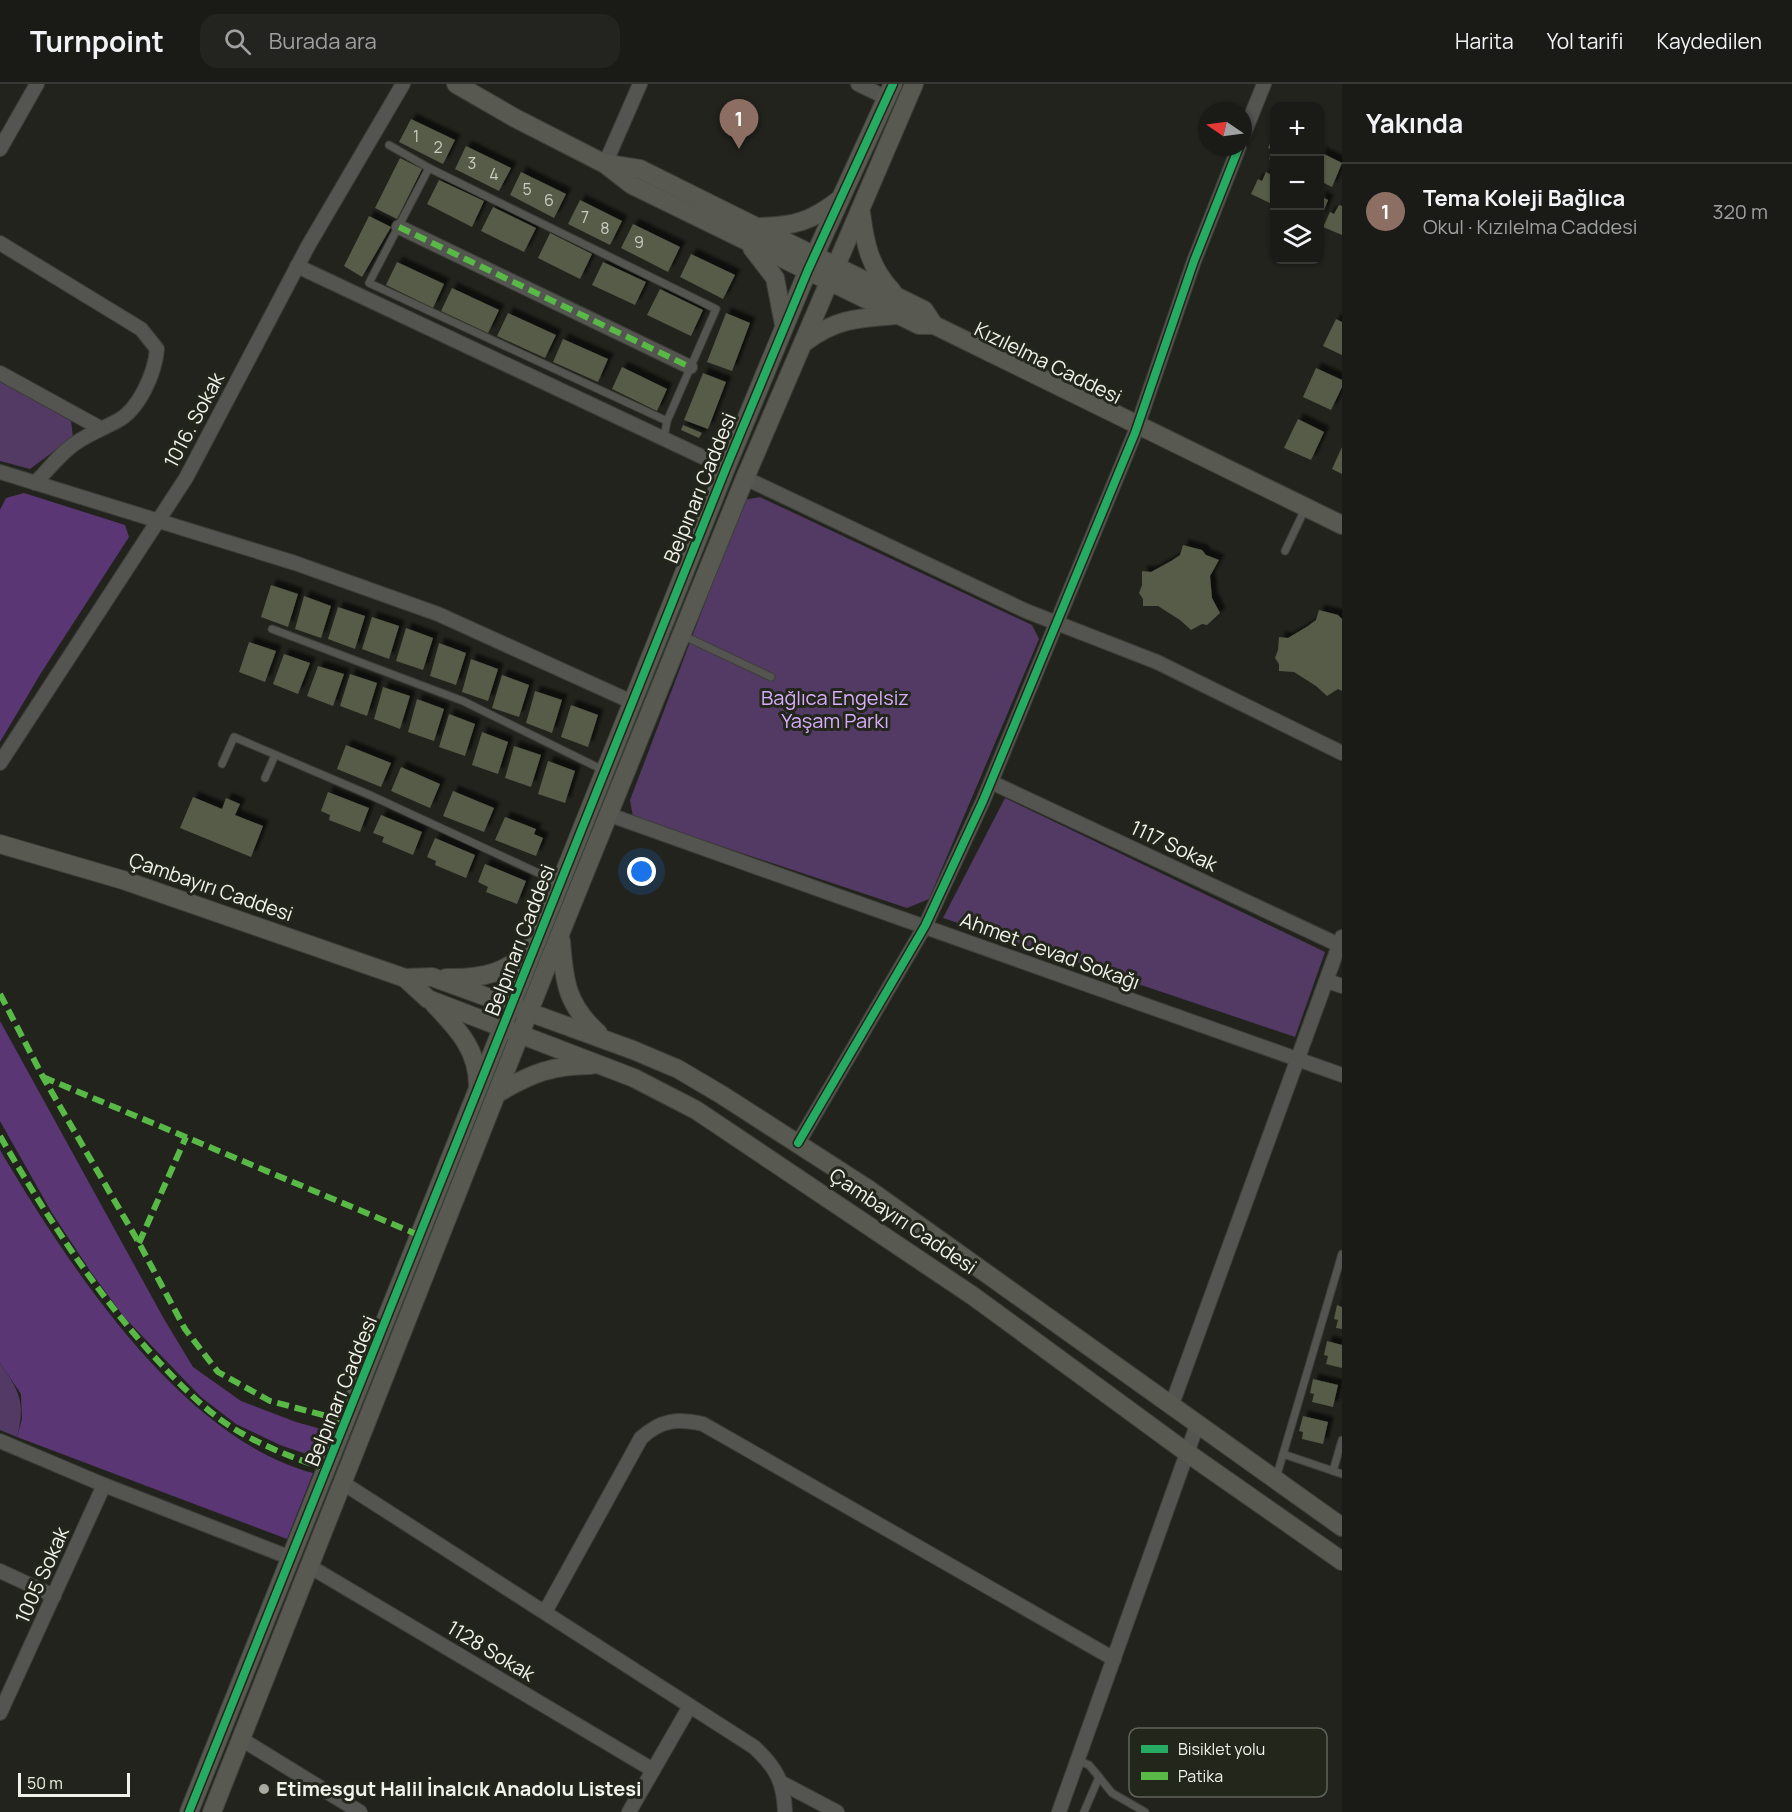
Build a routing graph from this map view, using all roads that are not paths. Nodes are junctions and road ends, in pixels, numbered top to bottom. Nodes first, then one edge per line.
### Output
1 (37, 84) edge
2 (403, 84) edge
3 (456, 84) edge
4 (640, 84) edge
5 (858, 84) edge
6 (914, 84) edge
7 (1264, 84) edge
8 (890, 91) edge
9 (1252, 114) edge
10 (389, 145) dead end
11 (0, 148) edge
12 (1235, 156) edge
13 (605, 164) junction
14 (429, 168) junction
15 (841, 198) junction
16 (860, 212) junction
17 (399, 227) junction
18 (751, 235) junction
19 (0, 243) edge
20 (811, 263) junction
21 (297, 266) junction
22 (834, 274) junction
23 (899, 307) junction
24 (784, 328) junction
25 (804, 343) junction
26 (690, 367) junction
27 (0, 373) edge
28 (667, 421) junction
29 (1137, 425) junction
30 (100, 428) junction
31 (664, 438) junction
32 (726, 468) junction
33 (1, 475) edge
34 (745, 478) junction
35 (36, 483) junction
36 (1306, 507) junction
37 (157, 522) junction
38 (1342, 525) edge
39 (1285, 551) dead end
40 (1057, 621) junction
41 (272, 629) dead end
42 (682, 635) junction
43 (771, 677) dead end
44 (632, 702) junction
45 (1342, 753) edge
46 (275, 754) junction
47 (0, 763) edge
48 (222, 764) dead end
49 (605, 771) junction
50 (265, 778) dead end
51 (991, 782) junction
52 (610, 815) junction
53 (0, 844) edge
54 (560, 883) junction
55 (926, 926) junction
56 (560, 935) junction
57 (539, 936) junction
58 (1341, 941) edge
59 (432, 977) junction
60 (405, 978) junction
61 (1327, 981) junction
62 (1342, 986) edge
63 (428, 999) junction
64 (512, 1006) junction
65 (530, 1013) junction
66 (504, 1027) junction
67 (522, 1033) junction
68 (606, 1041) junction
69 (1299, 1061) junction
70 (601, 1065) junction
71 (1342, 1075) edge
72 (498, 1093) junction
73 (477, 1094) junction
74 (798, 1143) junction
75 (1342, 1254) edge
76 (1171, 1407) junction
77 (1197, 1425) junction
78 (1342, 1440) edge
79 (0, 1441) edge
80 (1186, 1452) junction
81 (1283, 1454) junction
82 (1333, 1471) junction
83 (1342, 1474) edge
84 (1275, 1480) junction
85 (343, 1483) junction
86 (104, 1485) junction
87 (1342, 1527) edge
88 (291, 1558) junction
89 (1342, 1561) edge
90 (309, 1566) junction
91 (0, 1571) edge
92 (54, 1596) junction
93 (545, 1611) junction
94 (1114, 1659) junction
95 (4, 1693) edge
96 (690, 1706) junction
97 (0, 1713) edge
98 (241, 1739) junction
99 (1077, 1760) junction
100 (653, 1770) junction
101 (1099, 1777) junction
102 (782, 1783) junction
103 (189, 1812) edge
104 (212, 1812) edge
105 (360, 1812) edge
106 (629, 1812) edge
107 (785, 1812) edge
108 (837, 1812) edge
109 (1059, 1812) edge
110 (1084, 1812) edge
111 (1145, 1812) edge

1 - 11 street
2 - 21 street, 1016. Sokak
3 - 13 street, Kızılelma Caddesi
4 - 13 street
5 - 8 street
6 - 16 street, Belpınarı Caddesi
7 - 9 street
8 - 15 street, Belpınarı Caddesi
10 - 14 lane
12 - 29 street
13 - 18 street, Kızılelma Caddesi
14 - 17 lane
14 - 26 lane
15 - 18 street
15 - 20 street, Belpınarı Caddesi
16 - 22 street, Belpınarı Caddesi
16 - 23 street
17 - 26 street
17 - 28 lane
18 - 20 street, Kızılelma Caddesi
18 - 24 street
19 - 30 street
20 - 22 street, Kızılelma Caddesi
20 - 24 street, Belpınarı Caddesi
21 - 31 street
21 - 37 street, 1016. Sokak
22 - 23 street, Kızılelma Caddesi
22 - 25 street, Belpınarı Caddesi
23 - 25 street
23 - 29 street, Kızılelma Caddesi
24 - 32 street, Belpınarı Caddesi
25 - 34 street, Belpınarı Caddesi
26 - 28 lane
27 - 30 street
28 - 31 lane
29 - 36 street, Kızılelma Caddesi
29 - 40 street
30 - 35 street
31 - 32 street
32 - 44 street, Belpınarı Caddesi
33 - 35 street
34 - 40 street
34 - 42 street, Belpınarı Caddesi
35 - 37 street
36 - 38 street, Kızılelma Caddesi
36 - 39 lane
37 - 44 street
37 - 47 street, 1016. Sokak
40 - 45 street
40 - 51 street
41 - 49 lane
42 - 43 lane
42 - 52 street, Belpınarı Caddesi
44 - 49 street, Belpınarı Caddesi
46 - 48 lane
46 - 50 lane
46 - 54 lane
49 - 54 street, Belpınarı Caddesi
51 - 55 street
51 - 58 street, 1117 Sokak
52 - 55 street, Ahmet Cevad Sokağı
52 - 56 street, Belpınarı Caddesi
53 - 60 street, Çambayırı Caddesi
54 - 57 street, Belpınarı Caddesi
55 - 69 street, Ahmet Cevad Sokağı
55 - 74 street
56 - 65 street, Belpınarı Caddesi
56 - 68 street
57 - 59 street
57 - 64 street, Belpınarı Caddesi
58 - 61 street
59 - 60 street, Çambayırı Caddesi
59 - 64 street, Çambayırı Caddesi
60 - 63 street, Çambayırı Caddesi
61 - 62 street
61 - 69 street
63 - 66 street, Çambayırı Caddesi
63 - 73 street
64 - 65 street, Çambayırı Caddesi
64 - 66 street, Belpınarı Caddesi
65 - 67 street, Belpınarı Caddesi
65 - 68 street, Çambayırı Caddesi
66 - 67 street, Çambayırı Caddesi
66 - 73 street, Belpınarı Caddesi
67 - 70 street, Çambayırı Caddesi
67 - 72 street, Belpınarı Caddesi
68 - 74 street, Çambayırı Caddesi
69 - 71 street, Ahmet Cevad Sokağı
69 - 76 street
70 - 72 street
70 - 80 street, Çambayırı Caddesi
72 - 85 street, Belpınarı Caddesi
73 - 88 street, Belpınarı Caddesi
74 - 76 street, Çambayırı Caddesi
75 - 81 lane
76 - 77 street, Çambayırı Caddesi
77 - 80 street
77 - 84 street, Çambayırı Caddesi
78 - 82 lane
79 - 86 street
80 - 89 street, Çambayırı Caddesi
80 - 94 street
81 - 82 lane
81 - 84 lane
82 - 83 lane
84 - 87 street, Çambayırı Caddesi
85 - 90 street, Belpınarı Caddesi
85 - 93 street
86 - 88 street
86 - 92 street, 1005 Sokak
88 - 103 street, Belpınarı Caddesi
90 - 98 street, Belpınarı Caddesi
90 - 100 street, 1128 Sokak
91 - 92 street
92 - 95 street, 1005 Sokak
93 - 94 street
93 - 96 street
94 - 99 street
95 - 97 street, 1005 Sokak
96 - 100 street
96 - 102 street
98 - 104 street, Belpınarı Caddesi
98 - 105 street
99 - 101 lane
99 - 109 street
100 - 106 street
101 - 110 lane
101 - 111 lane
102 - 107 street
102 - 108 street

